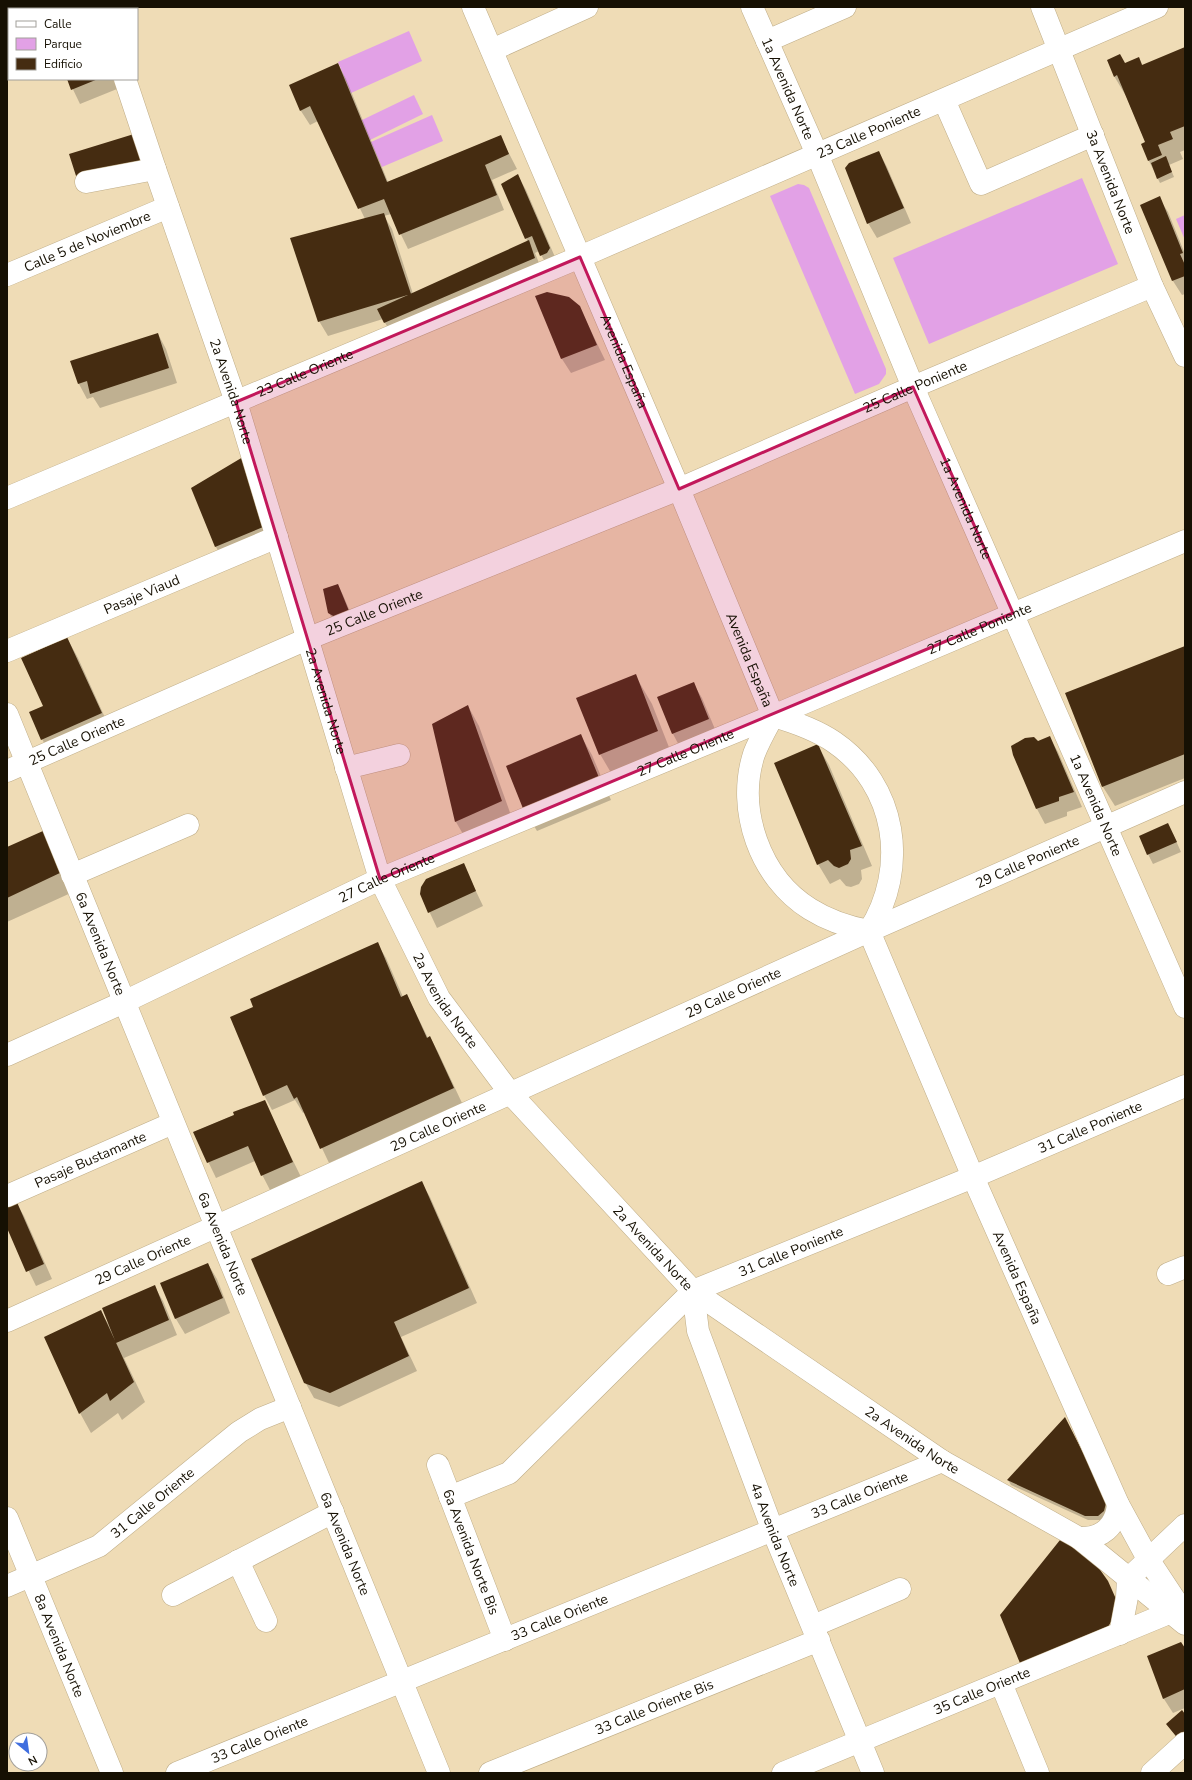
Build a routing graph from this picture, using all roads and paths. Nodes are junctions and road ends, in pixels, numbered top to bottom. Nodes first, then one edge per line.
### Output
1 (473, 7) edge
2 (587, 7) edge
3 (752, 7) edge
4 (845, 7) edge
5 (1042, 7) edge
6 (1157, 7) edge
7 (767, 41) junction
8 (1060, 49) junction
9 (492, 50) junction
10 (125, 80) edge
11 (944, 100) junction
12 (1093, 135) junction
13 (817, 154) junction
14 (154, 169) junction
15 (86, 182) dead end
16 (168, 207) junction
17 (580, 257) junction
18 (7, 275) edge
19 (1152, 286) junction
20 (1185, 356) edge
21 (913, 387) junction
22 (236, 402) junction
23 (679, 489) junction
24 (7, 498) edge
25 (276, 537) junction
26 (1185, 541) edge
27 (1013, 613) junction
28 (307, 639) junction
29 (7, 651) edge
30 (7, 714) edge
31 (773, 716) junction
32 (399, 755) dead end
33 (17, 767) edge
34 (346, 768) junction
35 (1185, 792) edge
36 (188, 825) dead end
37 (1106, 827) junction
38 (72, 875) junction
39 (380, 879) junction
40 (869, 931) junction
41 (124, 1002) junction
42 (1185, 1007) edge
43 (7, 1055) edge
44 (1185, 1086) edge
45 (510, 1093) junction
46 (174, 1123) junction
47 (974, 1177) junction
48 (7, 1196) edge
49 (216, 1226) junction
50 (693, 1291) junction
51 (7, 1321) edge
52 (290, 1407) junction
53 (942, 1461) junction
54 (438, 1464) dead end
55 (450, 1496) junction
56 (1118, 1504) junction
57 (333, 1512) junction
58 (7, 1518) edge
59 (1185, 1525) edge
60 (773, 1531) junction
61 (1079, 1538) junction
62 (1148, 1559) junction
63 (238, 1561) junction
64 (31, 1576) junction
65 (1128, 1578) junction
66 (7, 1586) edge
67 (900, 1589) dead end
68 (173, 1595) dead end
69 (1181, 1615) edge
70 (266, 1621) dead end
71 (816, 1633) junction
72 (1120, 1634) junction
73 (505, 1640) junction
74 (402, 1682) junction
75 (1001, 1683) junction
76 (860, 1741) junction
77 (1185, 1743) edge
78 (112, 1773) edge
79 (177, 1773) edge
80 (440, 1773) edge
81 (490, 1773) edge
82 (783, 1773) edge
83 (873, 1773) edge
84 (1038, 1773) edge
85 (1152, 1773) edge

1 - 9 street, Avenida España
2 - 9 street
3 - 7 street, 1a Avenida Norte
4 - 7 street
5 - 8 street, 3a Avenida Norte
6 - 8 street, 23 Calle Poniente
7 - 13 street, 1a Avenida Norte
8 - 11 street, 23 Calle Poniente
8 - 12 street, 3a Avenida Norte
9 - 17 street, Avenida España
10 - 14 street, 2a Avenida Norte
11 - 12 street
11 - 13 street, 23 Calle Poniente
12 - 19 street, 3a Avenida Norte
13 - 17 street, 23 Calle Poniente
13 - 21 street, 1a Avenida Norte
14 - 15 street
14 - 16 street, 2a Avenida Norte
16 - 18 street, Calle 5 de Noviembre
16 - 22 street, 2a Avenida Norte
17 - 22 street, 23 Calle Oriente
17 - 23 street, Avenida España
19 - 20 street, 3a Avenida Norte
19 - 21 street, 25 Calle Poniente
21 - 23 street, 25 Calle Poniente
21 - 27 street, 1a Avenida Norte
22 - 24 street, 23 Calle Oriente
22 - 25 street, 2a Avenida Norte
23 - 28 street, 25 Calle Oriente
23 - 31 street, Avenida España
25 - 28 street, 2a Avenida Norte
25 - 29 street, Pasaje Viaud
26 - 27 street, 27 Calle Poniente
27 - 31 street, 27 Calle Poniente
27 - 37 street, 1a Avenida Norte
28 - 33 street, 25 Calle Oriente
28 - 34 street, 2a Avenida Norte
30 - 33 street, 6a Avenida Norte
31 - 39 street, 27 Calle Oriente
31 - 40 street, Avenida España
31 - 40 street, Avenida España
32 - 34 street
33 - 38 street, 6a Avenida Norte
34 - 39 street, 2a Avenida Norte
35 - 37 street, 29 Calle Poniente
36 - 38 street
37 - 40 street, 29 Calle Poniente
37 - 42 street, 1a Avenida Norte
38 - 41 street, 6a Avenida Norte
39 - 41 street, 27 Calle Oriente
39 - 45 street, 2a Avenida Norte
40 - 45 street, 29 Calle Oriente
40 - 47 street, Avenida España
41 - 43 street, 27 Calle Oriente
41 - 46 street, 6a Avenida Norte
44 - 47 street, 31 Calle Poniente
45 - 49 street, 29 Calle Oriente
45 - 50 street, 2a Avenida Norte
46 - 48 street, Pasaje Bustamante
46 - 49 street, 6a Avenida Norte
47 - 50 street, 31 Calle Poniente
47 - 56 street, Avenida España
49 - 51 street, 29 Calle Oriente
49 - 52 street, 6a Avenida Norte
50 - 53 street, 2a Avenida Norte
50 - 55 street, 31 Calle Poniente
50 - 60 street, 4a Avenida Norte
52 - 57 street, 6a Avenida Norte
52 - 64 street, 31 Calle Oriente
53 - 60 street, 33 Calle Oriente
53 - 61 street, 2a Avenida Norte
54 - 55 street, 6a Avenida Norte Bis
55 - 73 street, 6a Avenida Norte Bis
56 - 61 street
56 - 62 street, Avenida España
57 - 63 street
57 - 74 street, 6a Avenida Norte
58 - 64 street, 8a Avenida Norte
59 - 62 street
60 - 71 street, 4a Avenida Norte
60 - 73 street, 33 Calle Oriente
61 - 65 street, 2a Avenida Norte
62 - 65 street
62 - 69 street, Avenida España
63 - 68 street
63 - 70 street
64 - 66 street, 31 Calle Oriente
64 - 78 street, 8a Avenida Norte
65 - 69 street, 2a Avenida Norte
65 - 72 street
67 - 71 street, 33 Calle Oriente Bis
69 - 72 street, 35 Calle Oriente
71 - 76 street, 4a Avenida Norte
71 - 81 street, 33 Calle Oriente Bis
72 - 75 street, 35 Calle Oriente
73 - 74 street, 33 Calle Oriente
74 - 79 street, 33 Calle Oriente
74 - 80 street, 6a Avenida Norte
75 - 76 street, 35 Calle Oriente
75 - 84 street
76 - 82 street, 35 Calle Oriente
76 - 83 street, 4a Avenida Norte
77 - 85 street

